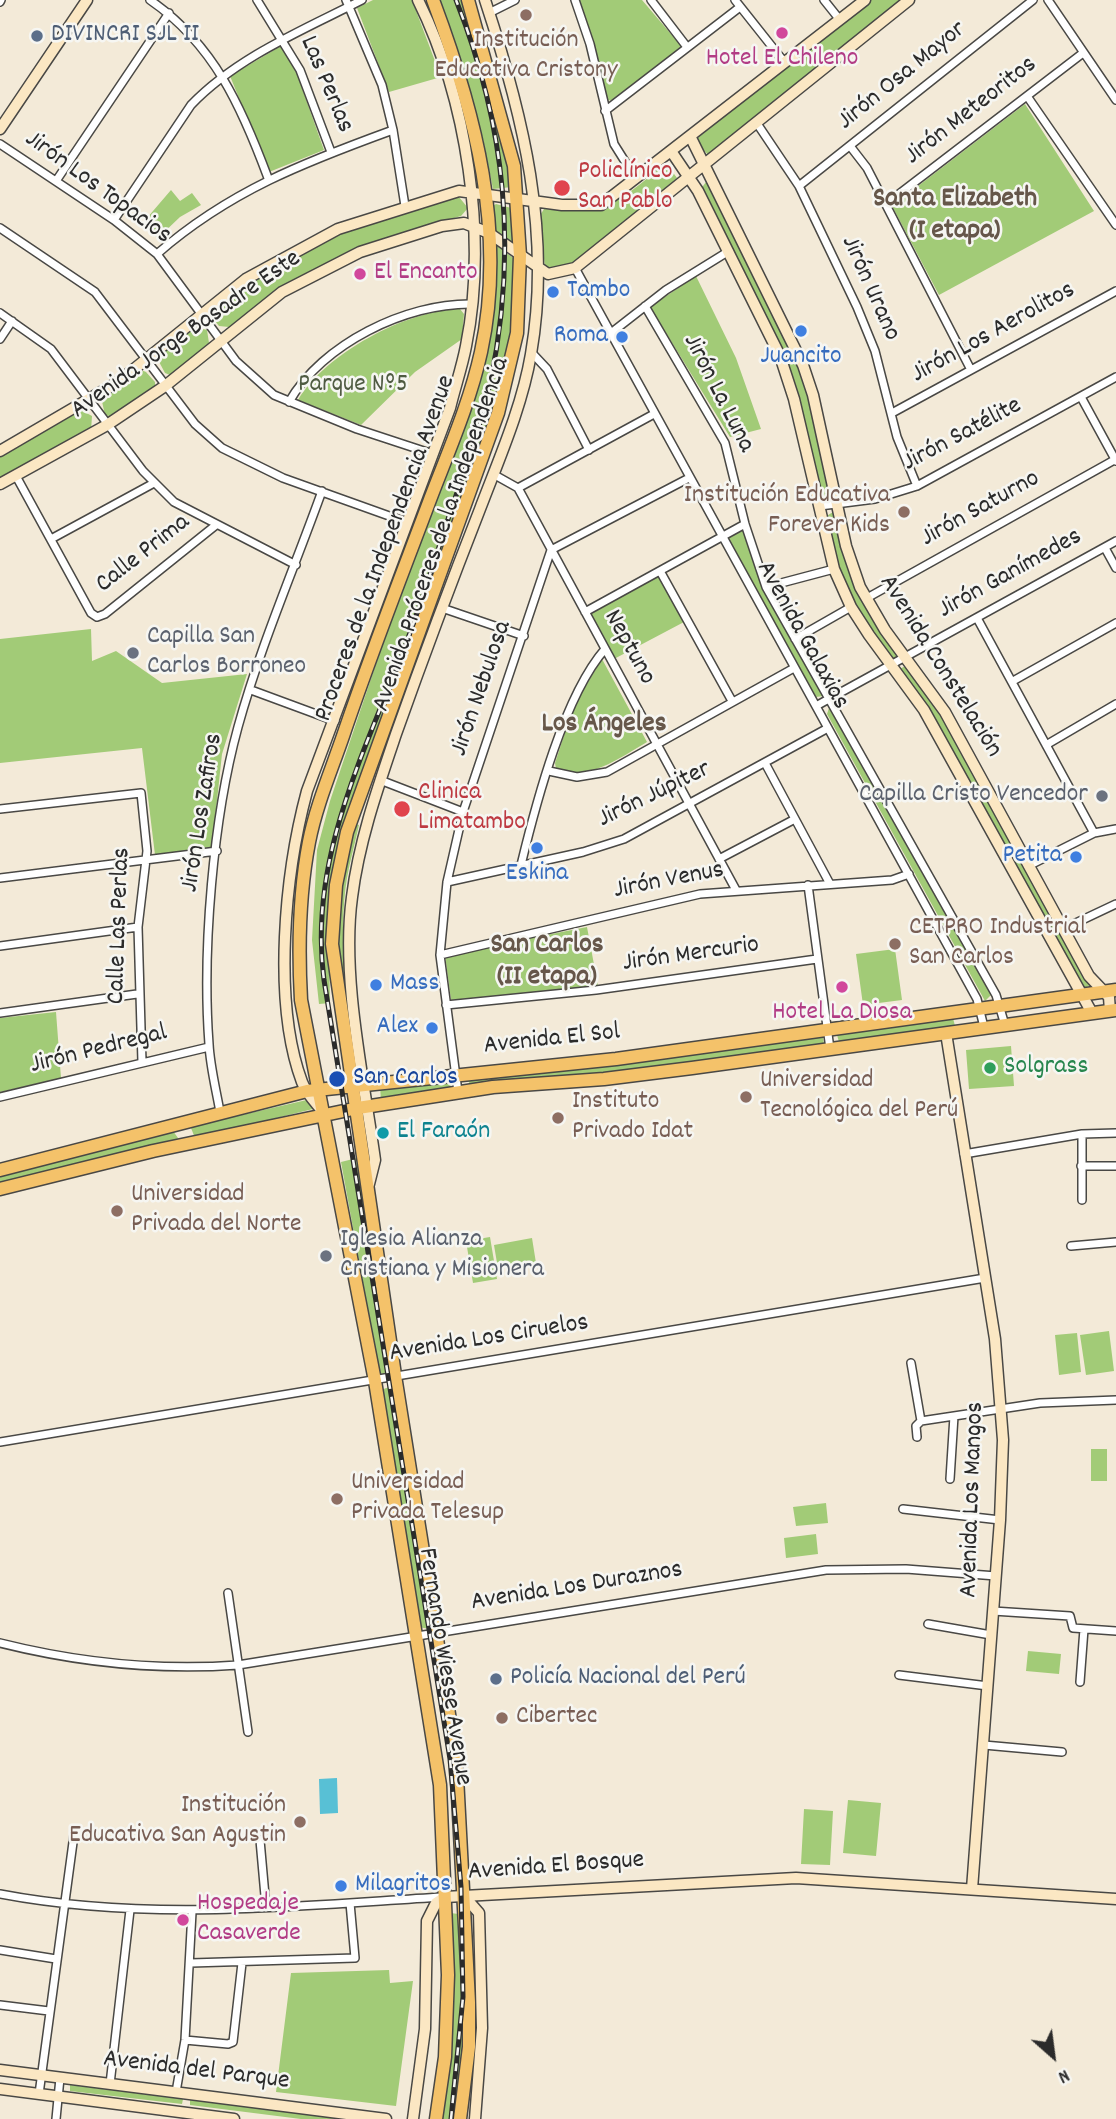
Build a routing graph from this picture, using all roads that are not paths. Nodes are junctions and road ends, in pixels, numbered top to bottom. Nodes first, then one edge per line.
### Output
1 (88, 0) edge
2 (150, 0) edge
3 (257, 0) edge
4 (362, 0) edge
5 (418, 0) edge
6 (433, 0) edge
7 (468, 0) edge
8 (485, 0) edge
9 (515, 0) edge
10 (575, 0) edge
11 (651, 0) edge
12 (824, 0) edge
13 (865, 0) edge
14 (909, 0) edge
15 (1033, 0) edge
16 (1048, 0) edge
17 (348, 3) edge
18 (738, 3) edge
19 (169, 13) junction
20 (489, 13) junction
21 (840, 20) junction
22 (284, 40) junction
23 (687, 47) junction
24 (1083, 53) junction
25 (786, 63) junction
26 (223, 75) junction
27 (1027, 96) junction
28 (1116, 100) edge
29 (605, 111) junction
30 (756, 121) junction
31 (0, 129) edge
32 (393, 130) junction
33 (690, 136) junction
34 (0, 144) edge
35 (850, 146) junction
36 (671, 151) junction
37 (331, 152) junction
38 (704, 162) junction
39 (689, 175) junction
40 (268, 178) junction
41 (636, 179) junction
42 (56, 181) junction
43 (799, 186) junction
44 (471, 191) junction
45 (487, 194) junction
46 (518, 199) junction
47 (536, 202) junction
48 (886, 204) junction
49 (405, 205) junction
50 (114, 220) junction
51 (473, 225) junction
52 (1116, 225) edge
53 (0, 228) edge
54 (489, 233) junction
55 (729, 251) junction
56 (157, 254) junction
57 (520, 256) junction
58 (537, 268) junction
59 (575, 268) junction
60 (1116, 291) edge
61 (472, 304) junction
62 (645, 306) junction
63 (0, 313) edge
64 (202, 315) junction
65 (12, 321) junction
66 (611, 333) junction
67 (0, 339) edge
68 (221, 340) junction
69 (531, 352) junction
70 (146, 362) junction
71 (971, 370) junction
72 (1116, 377) edge
73 (165, 386) junction
74 (1081, 397) junction
75 (89, 400) junction
76 (289, 402) junction
77 (892, 413) junction
78 (654, 414) junction
79 (107, 425) junction
80 (589, 450) junction
81 (0, 451) edge
82 (433, 454) junction
83 (1116, 460) edge
84 (494, 474) junction
85 (16, 476) junction
86 (689, 478) junction
87 (154, 483) junction
88 (0, 484) edge
89 (917, 486) junction
90 (518, 488) junction
91 (322, 491) junction
92 (837, 504) junction
93 (820, 506) junction
94 (406, 522) junction
95 (745, 524) junction
96 (216, 525) junction
97 (721, 537) junction
98 (51, 539) junction
99 (1116, 541) edge
100 (1105, 548) junction
101 (551, 550) junction
102 (296, 565) junction
103 (1116, 568) edge
104 (834, 569) junction
105 (660, 571) junction
106 (766, 587) junction
107 (867, 598) junction
108 (851, 607) junction
109 (442, 608) junction
110 (584, 612) junction
111 (977, 618) junction
112 (1116, 623) edge
113 (524, 636) junction
114 (795, 639) junction
115 (605, 649) junction
116 (907, 657) junction
117 (892, 665) junction
118 (794, 668) junction
119 (1013, 681) junction
120 (251, 690) junction
121 (829, 700) junction
122 (732, 701) junction
123 (1116, 704) edge
124 (816, 706) junction
125 (335, 721) junction
126 (828, 728) junction
127 (657, 745) junction
128 (1046, 745) junction
129 (765, 763) junction
130 (549, 771) junction
131 (380, 780) junction
132 (690, 805) junction
133 (0, 809) edge
134 (463, 812) junction
135 (795, 819) junction
136 (1116, 829) edge
137 (1094, 833) junction
138 (217, 851) junction
139 (719, 859) junction
140 (146, 861) junction
141 (521, 866) junction
142 (1028, 866) junction
143 (909, 874) junction
144 (0, 878) edge
145 (447, 882) junction
146 (830, 884) junction
147 (808, 885) junction
148 (736, 890) junction
149 (1116, 904) edge
150 (138, 927) junction
151 (1063, 929) junction
152 (0, 946) edge
153 (440, 955) junction
154 (817, 959) junction
155 (1110, 990) edge
156 (137, 994) junction
157 (1080, 995) junction
158 (446, 1004) junction
159 (1001, 1005) junction
160 (980, 1008) junction
161 (1113, 1010) edge
162 (0, 1013) edge
163 (1092, 1013) junction
164 (1005, 1025) junction
165 (984, 1027) junction
166 (827, 1030) junction
167 (946, 1032) junction
168 (209, 1047) junction
169 (830, 1049) junction
170 (142, 1062) junction
171 (456, 1074) junction
172 (360, 1085) junction
173 (313, 1091) junction
174 (458, 1092) junction
175 (0, 1097) edge
176 (363, 1107) junction
177 (220, 1112) junction
178 (324, 1114) junction
179 (179, 1123) junction
180 (1116, 1133) edge
181 (1082, 1134) junction
182 (186, 1144) junction
183 (964, 1154) junction
184 (1081, 1166) junction
185 (1116, 1166) edge
186 (0, 1170) edge
187 (0, 1189) edge
188 (1082, 1200) dead end
189 (1116, 1242) edge
190 (1071, 1246) dead end
191 (985, 1278) junction
192 (911, 1363) dead end
193 (395, 1377) junction
194 (375, 1381) junction
195 (1116, 1400) edge
196 (1002, 1407) junction
197 (954, 1416) junction
198 (921, 1421) junction
199 (917, 1437) dead end
200 (0, 1442) edge
201 (950, 1479) dead end
202 (903, 1509) dead end
203 (1000, 1520) junction
204 (996, 1576) junction
205 (228, 1593) dead end
206 (993, 1611) junction
207 (928, 1624) dead end
208 (1084, 1629) junction
209 (1116, 1631) edge
210 (436, 1632) junction
211 (416, 1635) junction
212 (991, 1635) junction
213 (0, 1643) edge
214 (238, 1665) junction
215 (899, 1675) dead end
216 (1080, 1682) dead end
217 (988, 1686) junction
218 (445, 1691) junction
219 (426, 1694) junction
220 (248, 1732) dead end
221 (984, 1745) junction
222 (1062, 1752) dead end
223 (460, 1822) junction
224 (442, 1823) junction
225 (74, 1835) dead end
226 (260, 1840) dead end
227 (972, 1889) junction
228 (0, 1894) edge
229 (445, 1897) junction
230 (465, 1897) junction
231 (1116, 1899) edge
232 (350, 1903) junction
233 (62, 1905) junction
234 (266, 1907) junction
235 (130, 1910) junction
236 (192, 1912) junction
237 (0, 1950) edge
238 (55, 1959) junction
239 (191, 1963) junction
240 (242, 1963) junction
241 (0, 2005) edge
242 (49, 2011) junction
243 (185, 2040) junction
244 (0, 2070) edge
245 (41, 2076) junction
246 (60, 2078) junction
247 (110, 2084) junction
248 (0, 2089) edge
249 (176, 2092) junction
250 (39, 2094) junction
251 (59, 2096) junction
252 (56, 2119) edge
253 (234, 2119) edge
254 (386, 2119) edge
255 (413, 2119) edge
256 (436, 2119) edge
257 (460, 2119) edge
258 (474, 2119) edge

1 - 31 main road
2 - 19 street
3 - 22 street, Las Perlas
4 - 17 street
5 - 44 main road, Avenida Próceres de la Independencia
6 - 45 main road, Proceres de la Independencia Avenue
7 - 46 main road
8 - 20 main road, Avenida Próceres de la Independencia
9 - 20 street
10 - 29 street
11 - 23 street
12 - 21 street
13 - 21 main road, Avenida Jorge Basadre Este
14 - 30 main road
15 - 35 street, Jirón Osa Mayor
16 - 24 street
17 - 22 street
17 - 32 street
18 - 23 street
18 - 25 street
19 - 26 street
19 - 42 street
20 - 47 main road, Avenida Próceres de la Independencia
21 - 25 main road, Avenida Jorge Basadre Este
22 - 26 street
22 - 37 street, Las Perlas
23 - 29 street
24 - 27 street, Jirón Meteoritos
24 - 28 street
25 - 33 main road, Avenida Jorge Basadre Este
26 - 40 street
26 - 50 street
27 - 48 street, Jirón Meteoritos
27 - 52 street
29 - 41 street
30 - 38 main road
30 - 43 street, Jirón Urano
32 - 37 street
32 - 49 street
33 - 36 main road, Avenida Jorge Basadre Este
33 - 38 main road, Avenida Constelación
34 - 42 street, Jirón Los Topacios
35 - 43 street, Jirón Osa Mayor
35 - 48 street
36 - 39 main road, Avenida Constelación
36 - 41 main road, Avenida Jorge Basadre Este
37 - 40 street
38 - 39 main road
38 - 92 main road, Avenida Constelación
39 - 55 main road, Avenida Constelación
39 - 59 main road
40 - 56 street
41 - 47 main road, Avenida Jorge Basadre Este
42 - 50 street, Jirón Los Topacios
43 - 77 street, Jirón Urano
44 - 45 main road, Avenida Jorge Basadre Este
44 - 49 main road, Avenida Jorge Basadre Este
44 - 51 main road, Avenida Próceres de la Independencia
45 - 46 main road, Avenida Jorge Basadre Este
45 - 54 main road, Proceres de la Independencia Avenue
46 - 47 main road, Avenida Jorge Basadre Este
46 - 57 main road
47 - 58 main road, Avenida Próceres de la Independencia
48 - 71 street
49 - 64 main road, Avenida Jorge Basadre Este
50 - 56 street, Jirón Los Topacios
51 - 54 main road
51 - 61 main road, Avenida Próceres de la Independencia
51 - 68 main road, Avenida Jorge Basadre Este
53 - 70 street
54 - 57 main road
54 - 173 main road, Proceres de la Independencia Avenue
55 - 62 street
55 - 93 main road, Avenida Constelación
56 - 64 street, Jirón Los Topacios
57 - 58 main road
57 - 172 main road
58 - 59 main road
58 - 69 main road, Avenida Próceres de la Independencia
59 - 66 street, Avenida Galaxias
60 - 71 street, Jirón Los Aerolitos
61 - 76 street
61 - 82 main road, Avenida Próceres de la Independencia
62 - 66 street
62 - 95 street, Jirón La Luna
63 - 65 street
64 - 68 street, Jirón Los Topacios
64 - 70 main road, Avenida Jorge Basadre Este
65 - 67 street
65 - 75 street
66 - 78 street, Avenida Galaxias
68 - 73 main road, Avenida Jorge Basadre Este
68 - 76 street, Jirón Los Topacios
69 - 80 street
69 - 84 main road, Avenida Próceres de la Independencia
70 - 73 street
70 - 75 main road, Avenida Jorge Basadre Este
71 - 77 street, Jirón Los Aerolitos
72 - 74 street, Jirón Satélite
73 - 79 main road, Avenida Jorge Basadre Este
73 - 91 street
74 - 83 street
74 - 89 street, Jirón Satélite
75 - 79 street
75 - 81 main road, Avenida Jorge Basadre Este
76 - 82 street, Jirón Los Topacios
77 - 89 street, Jirón Urano
78 - 80 street
78 - 86 street, Avenida Galaxias
79 - 85 main road, Avenida Jorge Basadre Este
79 - 87 street
80 - 90 street
82 - 94 main road, Avenida Próceres de la Independencia
83 - 107 street, Jirón Saturno
84 - 90 street
84 - 109 main road, Avenida Próceres de la Independencia
85 - 88 main road, Avenida Jorge Basadre Este
85 - 98 street
86 - 97 street, Avenida Galaxias
86 - 101 street
87 - 96 street
87 - 98 street
89 - 92 street, Jirón Satélite
90 - 101 street, Neptuno
91 - 94 street
91 - 102 street, Jirón Los Zafiros
92 - 93 street, Jirón Satélite
92 - 107 main road, Avenida Constelación
93 - 104 main road, Avenida Constelación
94 - 125 main road, Avenida Próceres de la Independencia
95 - 97 street
95 - 106 street, Jirón La Luna
96 - 98 street, Calle Prima
96 - 102 street
97 - 105 street
97 - 118 street, Avenida Galaxias
99 - 100 street, Jirón Ganímedes
100 - 103 street
100 - 111 street, Jirón Ganímedes
101 - 110 street, Neptuno
101 - 113 street, Jirón Nebulosa
102 - 120 street, Jirón Los Zafiros
104 - 106 street
104 - 108 main road, Avenida Constelación
105 - 110 street
105 - 122 street
106 - 114 street, Avenida Galaxias
107 - 116 main road, Avenida Constelación
108 - 114 street
108 - 117 main road, Avenida Constelación
109 - 113 street
109 - 131 main road, Avenida Próceres de la Independencia
110 - 115 street, Neptuno
111 - 116 street, Jirón Ganímedes
111 - 119 street
112 - 119 street
113 - 134 street, Jirón Nebulosa
114 - 121 street, Avenida Galaxias
115 - 127 street, Neptuno
115 - 130 street
116 - 117 street, Jirón Ganímedes
116 - 142 main road, Avenida Constelación
117 - 121 street, Jirón Ganímedes
117 - 157 main road, Avenida Constelación
118 - 122 street
118 - 124 street, Avenida Galaxias
119 - 128 street
120 - 125 street
120 - 138 street, Jirón Los Zafiros
121 - 124 street, Jirón Ganímedes
121 - 159 street, Avenida Galaxias
122 - 127 street
123 - 128 street
124 - 126 street, Avenida Galaxias
125 - 173 main road, Avenida Próceres de la Independencia
126 - 129 street, Jirón Júpiter
126 - 143 street, Avenida Galaxias
127 - 130 street
127 - 132 street, Neptuno
128 - 137 street
129 - 132 street, Jirón Júpiter
129 - 135 street
130 - 141 street
131 - 134 street
131 - 172 main road, Avenida Próceres de la Independencia
132 - 139 street, Neptuno
132 - 141 street, Jirón Júpiter
133 - 140 street, Calle Las Perlas
134 - 145 street, Jirón Nebulosa
135 - 139 street
135 - 146 street
136 - 137 street
137 - 142 street
138 - 140 street
138 - 168 street, Jirón Los Zafiros
139 - 148 street, Neptuno
140 - 144 street
140 - 150 street, Calle Las Perlas
141 - 145 street, Jirón Júpiter
142 - 151 main road, Avenida Constelación
143 - 146 street, Jirón Venus
143 - 160 street, Avenida Galaxias
145 - 153 street, Jirón Nebulosa
146 - 147 street, Jirón Venus
147 - 148 street, Jirón Venus
147 - 154 street
148 - 153 street, Jirón Venus
149 - 151 street
150 - 152 street
150 - 156 street, Calle Las Perlas
151 - 155 main road, Avenida Constelación
153 - 158 street, Jirón Nebulosa
154 - 158 street, Jirón Mercurio
154 - 166 street
155 - 157 main road, Avenida El Sol
155 - 161 main road, Avenida Constelación
156 - 162 street
156 - 170 street, Calle Las Perlas
157 - 159 main road, Avenida El Sol
157 - 163 main road, Avenida Constelación
158 - 171 street, Jirón Nebulosa
159 - 160 main road, Avenida El Sol
159 - 164 street, Avenida Galaxias
160 - 165 street, Avenida Galaxias
160 - 166 main road, Avenida El Sol
161 - 163 main road, Avenida El Sol
163 - 164 main road, Avenida El Sol
164 - 165 main road, Avenida El Sol
165 - 167 main road, Avenida El Sol
166 - 169 street
166 - 171 main road, Avenida El Sol
167 - 169 main road, Avenida El Sol
167 - 183 main road, Avenida Los Mangos
168 - 170 street, Jirón Pedregal
168 - 177 street, Jirón Los Zafiros
169 - 174 main road, Avenida El Sol
170 - 175 street, Jirón Pedregal
171 - 172 main road, Avenida El Sol
171 - 174 street, Jirón Nebulosa
172 - 173 main road, Avenida El Sol
172 - 176 main road, Fernando Wiesse Avenue
173 - 177 main road, Avenida El Sol
173 - 178 main road, Proceres de la Independencia Avenue
174 - 176 main road, Avenida El Sol
176 - 178 main road, Avenida El Sol
176 - 193 main road, Fernando Wiesse Avenue
177 - 179 main road, Avenida El Sol
178 - 182 main road, Avenida El Sol
178 - 194 main road, Fernando Wiesse Avenue
179 - 182 main road
179 - 186 main road, Avenida El Sol
180 - 181 street
181 - 183 street
181 - 184 street
182 - 187 main road, Avenida El Sol
183 - 191 main road, Avenida Los Mangos
184 - 185 street
184 - 188 street
189 - 190 street
191 - 193 street, Avenida Los Ciruelos
191 - 196 main road, Avenida Los Mangos
192 - 198 street
193 - 194 street, Avenida Los Ciruelos
193 - 210 main road, Fernando Wiesse Avenue
194 - 200 street, Avenida Los Ciruelos
194 - 211 main road, Fernando Wiesse Avenue
195 - 196 street
196 - 197 street
196 - 203 main road, Avenida Los Mangos
197 - 198 street
197 - 201 street
198 - 199 street
202 - 203 street
203 - 204 main road, Avenida Los Mangos
204 - 206 main road, Avenida Los Mangos
204 - 210 street, Avenida Los Duraznos
205 - 214 street
206 - 208 street
206 - 212 main road, Avenida Los Mangos
207 - 212 street
208 - 209 street
208 - 216 street
210 - 211 street, Avenida Los Duraznos
210 - 218 main road, Fernando Wiesse Avenue
211 - 214 street, Avenida Los Duraznos
211 - 219 main road, Fernando Wiesse Avenue
212 - 217 main road, Avenida Los Mangos
213 - 214 street, Avenida Los Duraznos
214 - 220 street
215 - 217 street
217 - 221 main road, Avenida Los Mangos
218 - 219 main road
218 - 223 main road, Fernando Wiesse Avenue
219 - 224 main road, Fernando Wiesse Avenue
221 - 222 street
221 - 227 main road, Avenida Los Mangos
223 - 224 main road
223 - 230 main road, Fernando Wiesse Avenue
224 - 229 main road, Fernando Wiesse Avenue
225 - 233 street
226 - 234 street
227 - 230 main road, Avenida El Bosque
227 - 231 main road, Avenida El Bosque
228 - 233 street, Avenida El Bosque
229 - 230 main road, Avenida El Bosque
229 - 232 street, Avenida El Bosque
229 - 255 main road
229 - 256 main road, Fernando Wiesse Avenue
230 - 257 main road, Fernando Wiesse Avenue
230 - 258 main road, Fernando Wiesse Avenue
232 - 234 street, Avenida El Bosque
232 - 240 street
233 - 235 street, Avenida El Bosque
233 - 238 street
234 - 236 street, Avenida El Bosque
235 - 236 street, Avenida El Bosque
235 - 247 street
236 - 239 street
237 - 238 street
238 - 242 street
239 - 240 street
239 - 243 street
240 - 243 street
241 - 242 street
242 - 245 street
243 - 249 street
244 - 245 main road, Avenida del Parque
245 - 246 main road, Avenida del Parque
245 - 250 street
246 - 247 main road, Avenida del Parque
246 - 251 street
247 - 249 main road, Avenida del Parque
248 - 250 main road, Avenida del Parque
249 - 254 main road, Avenida del Parque
250 - 251 main road, Avenida del Parque
251 - 252 street
251 - 253 main road, Avenida del Parque

